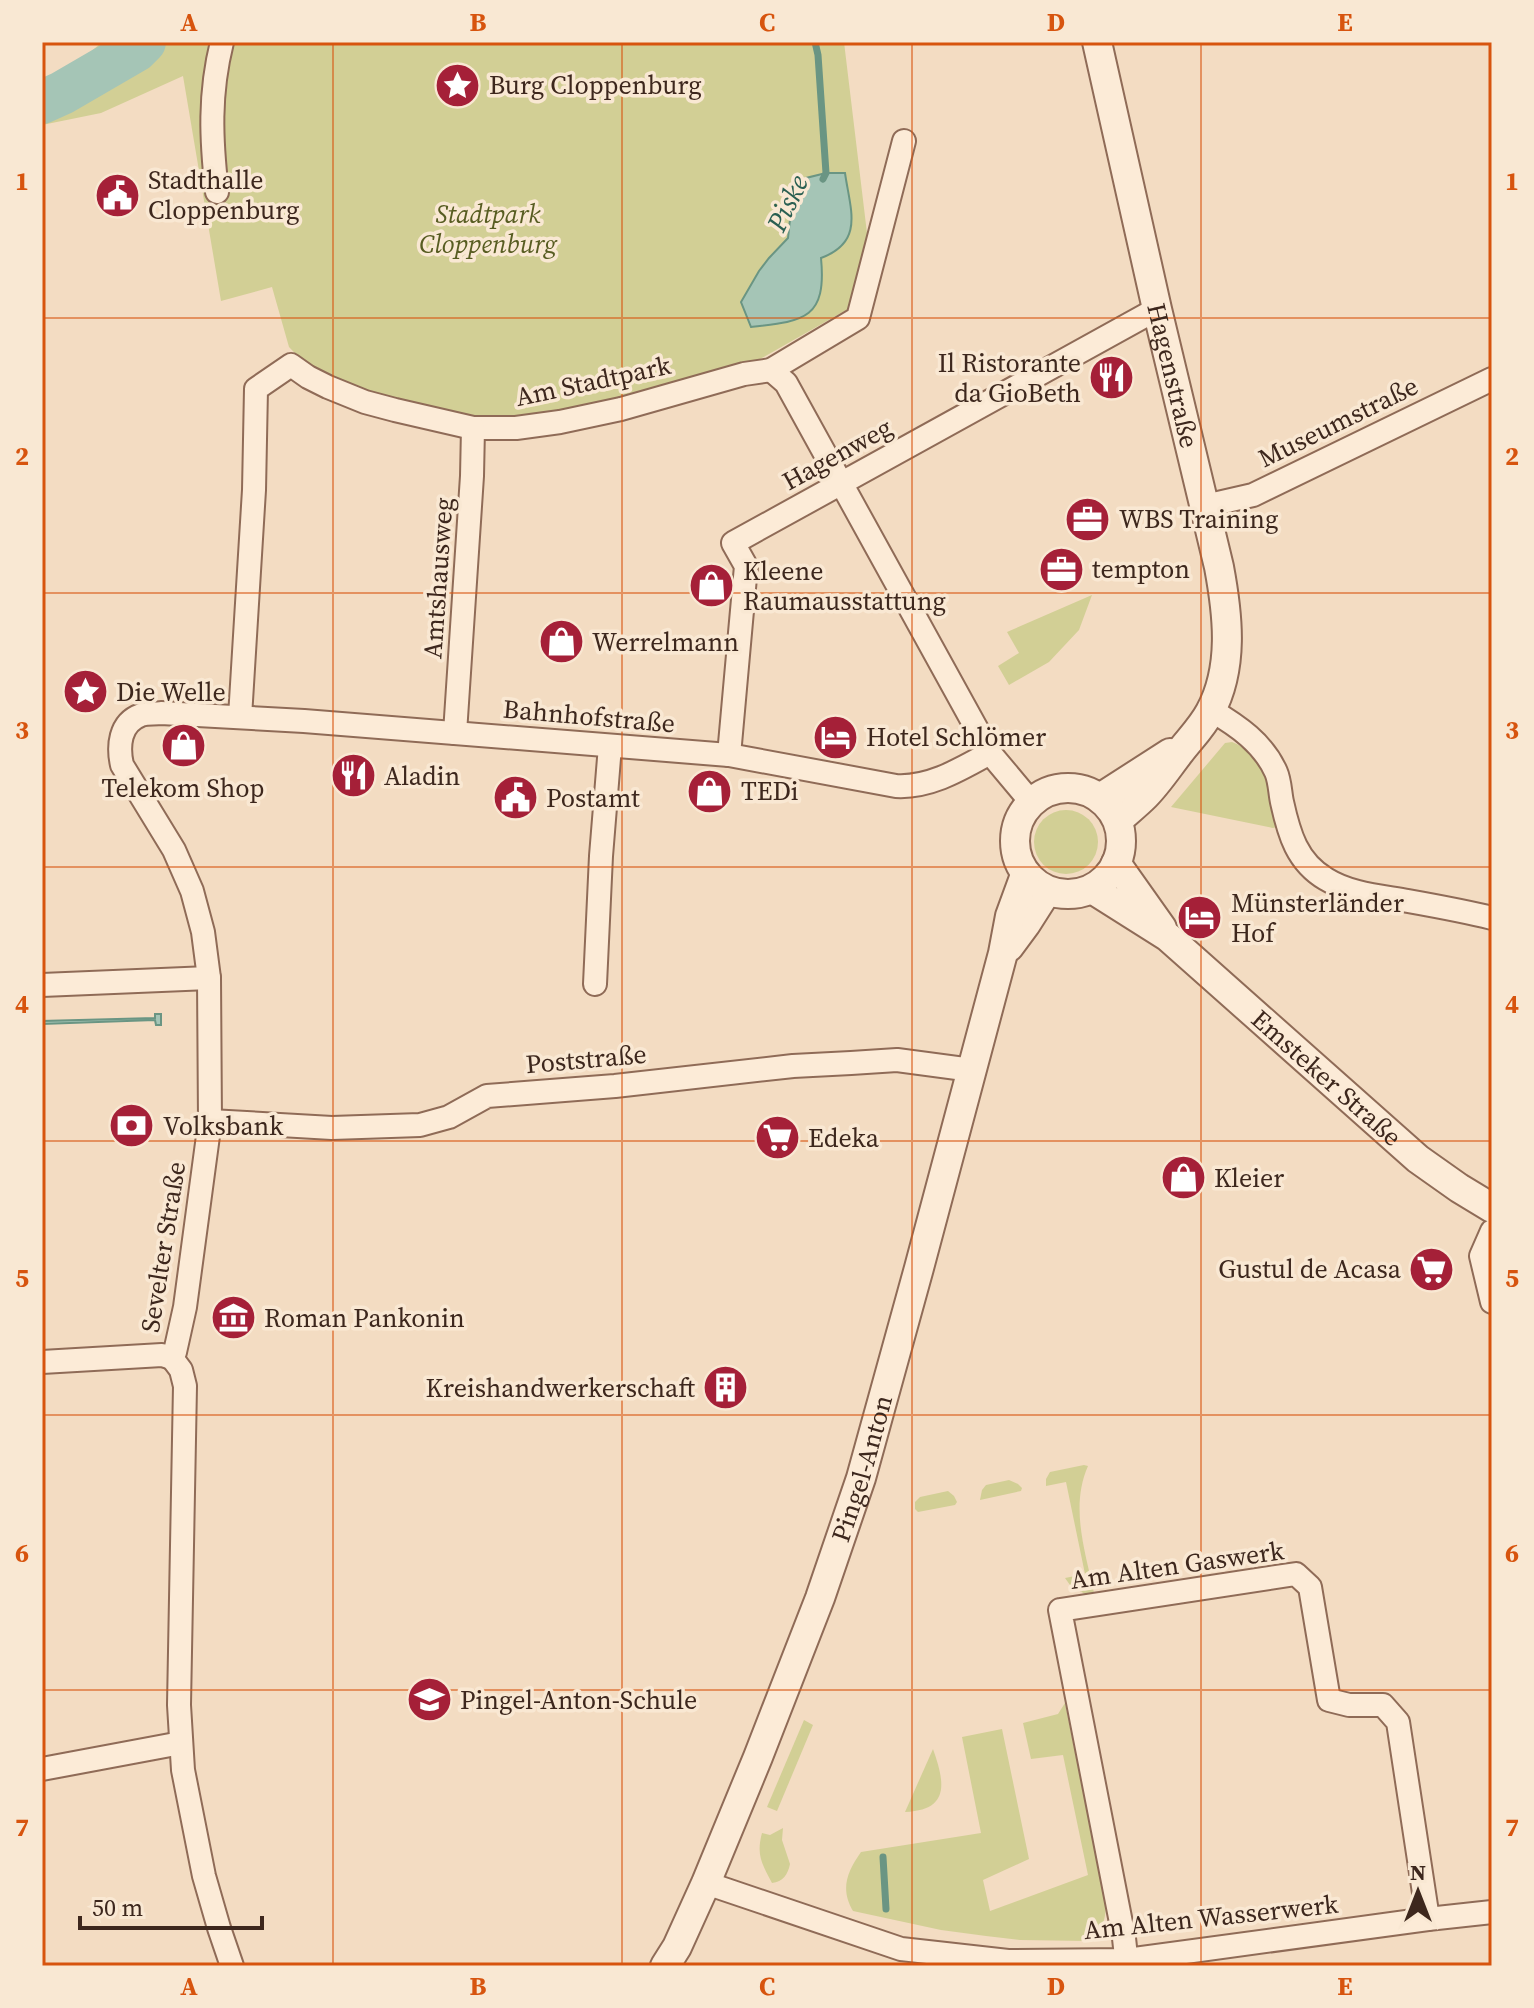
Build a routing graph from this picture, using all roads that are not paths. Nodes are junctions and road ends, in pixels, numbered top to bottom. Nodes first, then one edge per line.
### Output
1 (222, 42) edge
2 (1097, 42) edge
3 (904, 141) dead end
4 (217, 192) dead end
5 (1157, 309) junction
6 (771, 370) junction
7 (1492, 379) edge
8 (473, 428) junction
9 (842, 483) junction
10 (1205, 506) junction
11 (1211, 710) junction
12 (240, 717) junction
13 (455, 733) junction
14 (120, 737) joint
15 (610, 746) junction
16 (990, 753) junction
17 (729, 755) junction
18 (1031, 802) junction
19 (1109, 809) junction
20 (1116, 863) junction
21 (1036, 883) junction
22 (1092, 889) junction
23 (1492, 918) edge
24 (1168, 937) junction
25 (209, 978) junction
26 (595, 984) dead end
27 (42, 985) edge
28 (972, 1070) junction
29 (210, 1121) junction
30 (1492, 1208) edge
31 (1492, 1231) edge
32 (1492, 1302) edge
33 (172, 1358) junction
34 (42, 1362) edge
35 (181, 1743) junction
36 (42, 1769) edge
37 (706, 1883) junction
38 (1492, 1912) edge
39 (1428, 1919) junction
40 (1127, 1963) edge
41 (232, 1966) edge
42 (665, 1966) edge

1 - 4 street
2 - 5 street, Hagenstraße
3 - 6 street, Am Stadtpark
5 - 9 street, Hagenweg
5 - 10 street, Hagenstraße
6 - 8 street, Am Stadtpark
6 - 9 street
7 - 10 street, Museumstraße
8 - 12 street, Am Stadtpark
8 - 13 street, Amtshausweg
9 - 16 street
9 - 17 street, Hagenweg
10 - 11 street, Hagenstraße
11 - 19 street, Hagenstraße
11 - 23 street
12 - 13 street, Bahnhofstraße
12 - 14 street, Bahnhofstraße
13 - 15 street, Bahnhofstraße
14 - 25 street, Sevelter Straße
15 - 17 street, Bahnhofstraße
15 - 26 street
16 - 17 street, Bahnhofstraße
16 - 18 street
18 - 19 street
18 - 21 street
19 - 20 street
20 - 22 street
20 - 24 street, Emsteker Straße
21 - 22 street
21 - 28 street, Pingel-Anton
22 - 24 street, Emsteker Straße
24 - 30 street, Emsteker Straße
25 - 27 street
25 - 29 street, Sevelter Straße
28 - 29 street, Poststraße
28 - 37 street, Pingel-Anton
29 - 33 street, Sevelter Straße
31 - 32 street
33 - 34 street
33 - 35 street, Sevelter Straße
35 - 36 street
35 - 41 street, Sevelter Straße
37 - 40 street, Am Alten Wasserwerk
37 - 42 street, Pingel-Anton
38 - 39 street, Am Alten Wasserwerk
39 - 40 street, Am Alten Wasserwerk
39 - 40 street, Am Alten Gaswerk

